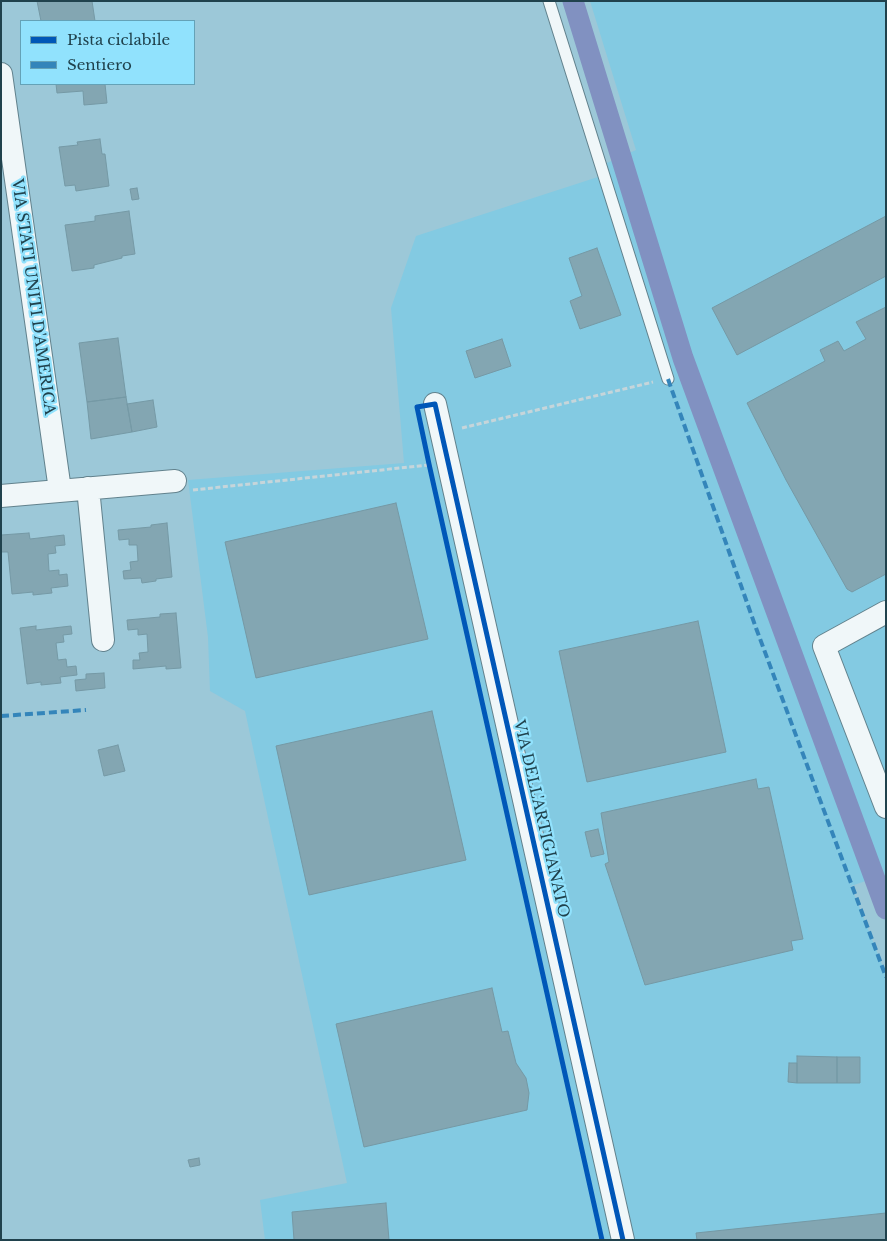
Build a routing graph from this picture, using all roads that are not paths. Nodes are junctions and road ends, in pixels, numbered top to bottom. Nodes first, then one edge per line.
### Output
1 (550, 1) edge
2 (1, 74) edge
3 (668, 379) road end
4 (435, 404) dead end
5 (176, 481) road end
6 (88, 488) junction
7 (60, 490) junction
8 (1, 496) edge
9 (886, 612) edge
10 (103, 640) dead end
11 (886, 807) edge
12 (623, 1240) edge

1 - 3 lane
2 - 7 street, VIA STATI UNITI D'AMERICA
4 - 12 street, VIA DELL'ARTIGIANATO
5 - 6 street
6 - 7 street
6 - 10 street
7 - 8 street
9 - 11 street

